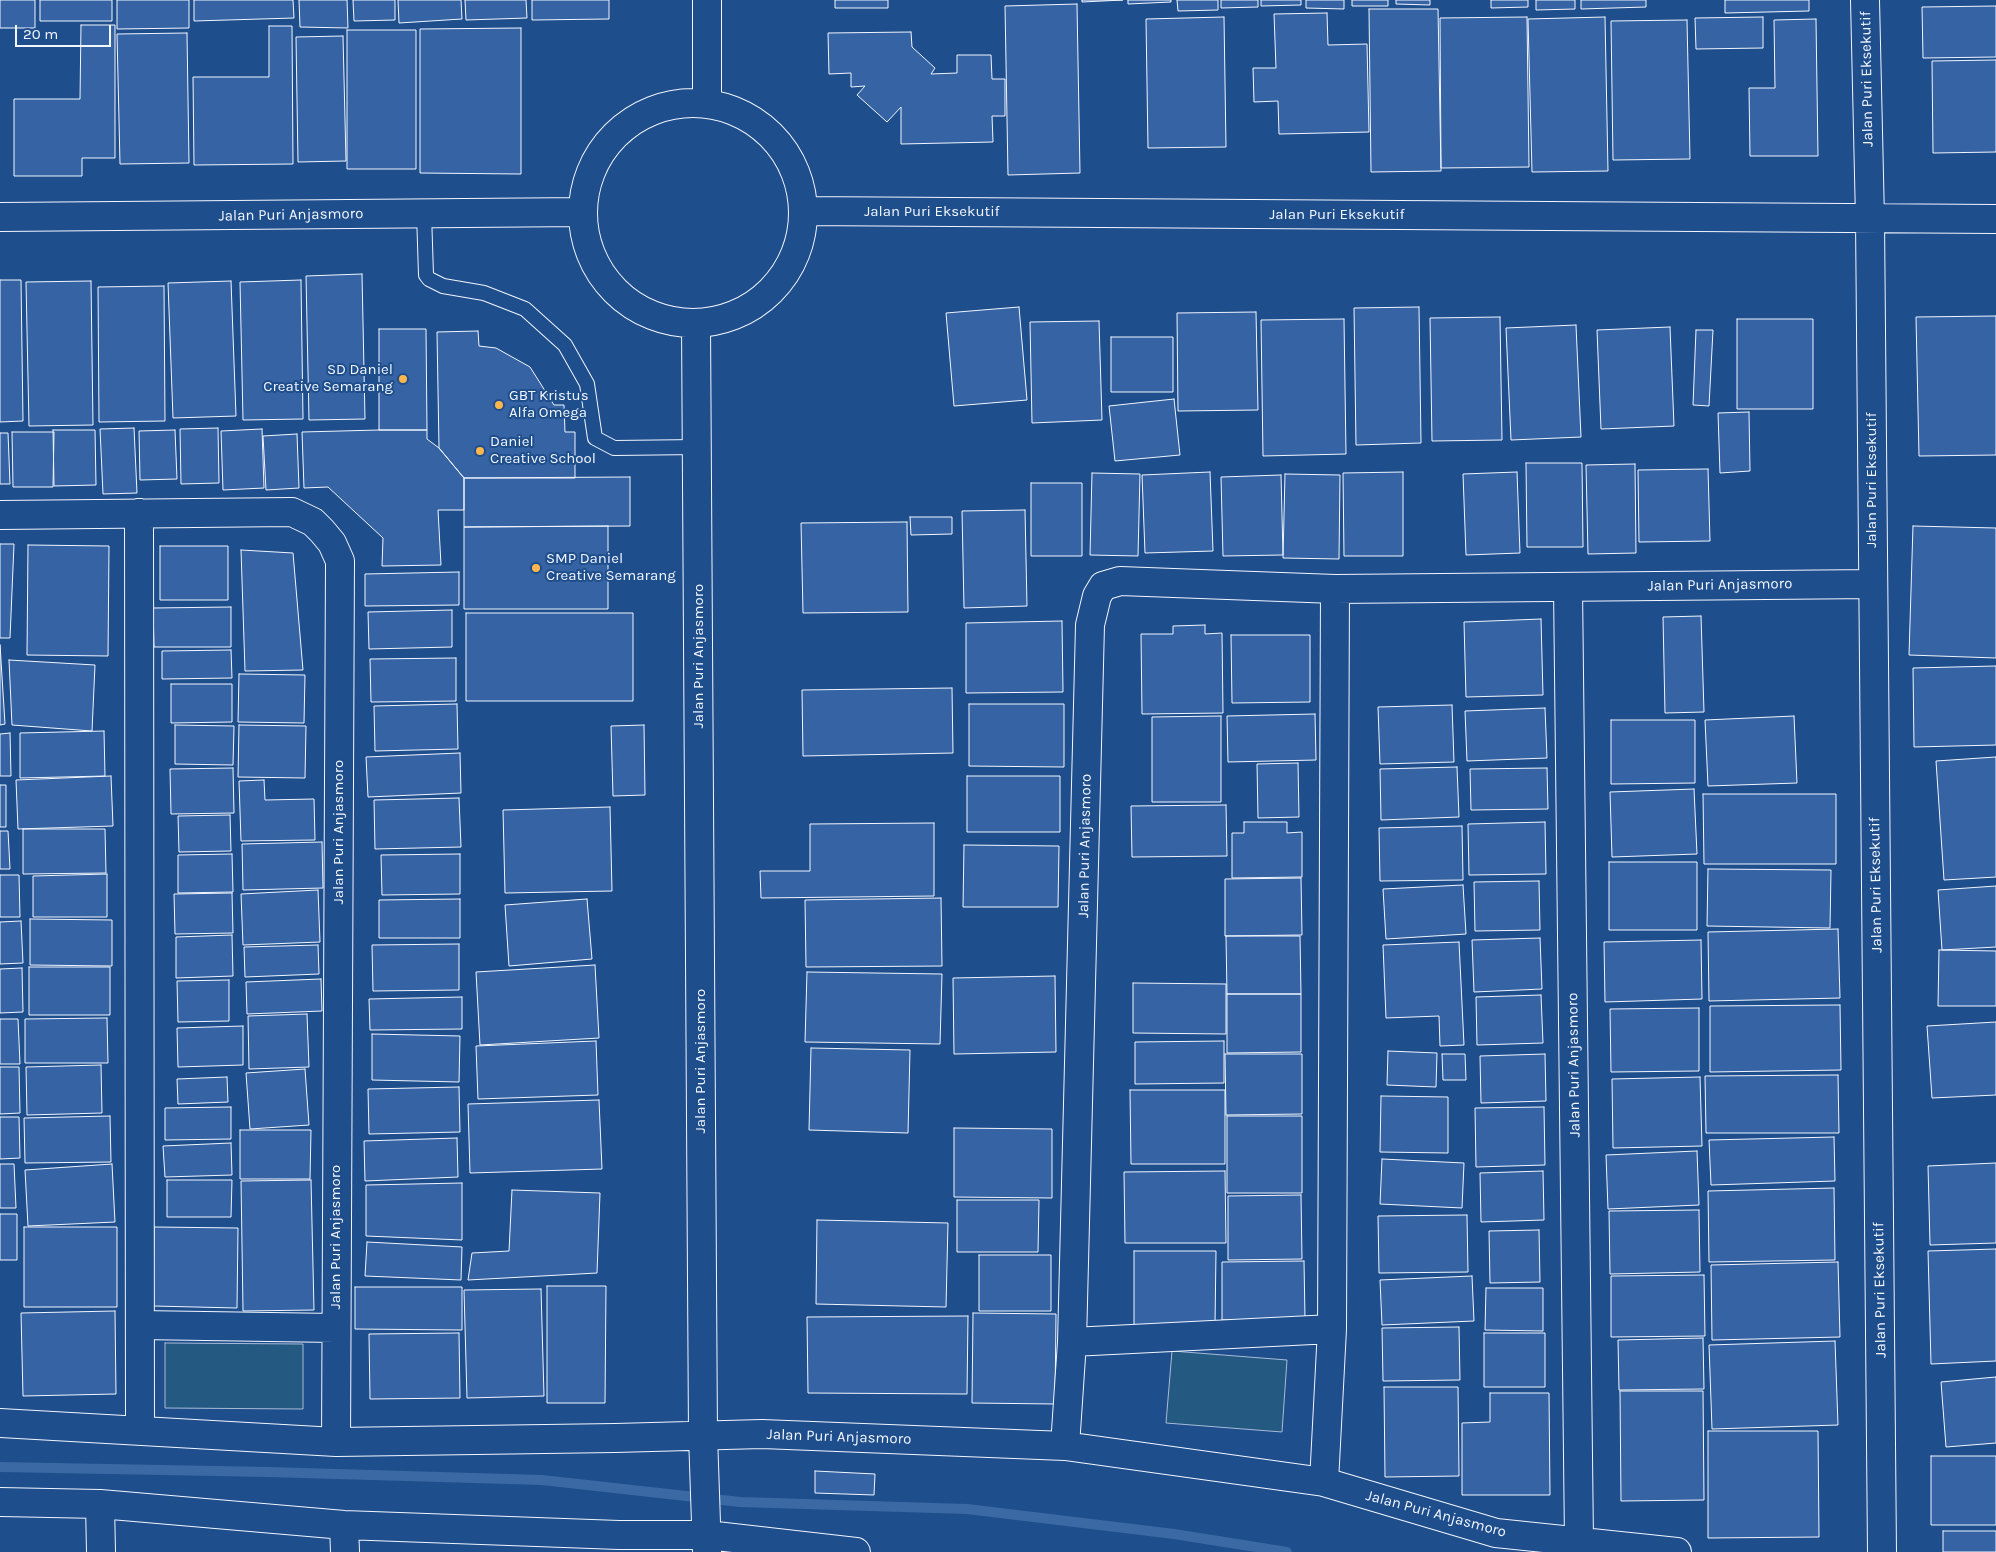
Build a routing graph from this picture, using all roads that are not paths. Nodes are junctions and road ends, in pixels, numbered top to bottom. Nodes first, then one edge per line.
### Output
1 (707, 0) edge
2 (1865, 0) edge
3 (707, 102) junction
4 (804, 211) junction
5 (582, 212) junction
6 (424, 214) junction
7 (0, 218) edge
8 (1870, 219) junction
9 (1996, 219) edge
10 (696, 324) junction
11 (698, 446) junction
12 (138, 513) junction
13 (0, 515) edge
14 (1873, 584) junction
15 (1568, 587) junction
16 (1335, 589) junction
17 (140, 1325) junction
18 (335, 1328) junction
19 (1332, 1329) junction
20 (1072, 1342) junction
21 (0, 1423) edge
22 (140, 1429) junction
23 (336, 1442) junction
24 (704, 1446) junction
25 (1065, 1446) junction
26 (1324, 1482) junction
27 (0, 1502) edge
28 (100, 1504) junction
29 (344, 1525) junction
30 (707, 1535) edge
31 (1579, 1543) junction
32 (101, 1552) edge
33 (344, 1552) edge
34 (856, 1552) edge
35 (1676, 1552) edge
36 (1882, 1552) edge

1 - 3 street
2 - 8 street, Jalan Puri Eksekutif
3 - 4 street
3 - 5 street
4 - 8 street, Jalan Puri Eksekutif
4 - 10 street
5 - 6 street, Jalan Puri Anjasmoro
5 - 10 street
6 - 7 street, Jalan Puri Anjasmoro
6 - 11 lane
8 - 9 street, Jalan Puri Eksekutif
8 - 14 street, Jalan Puri Eksekutif
10 - 11 street, Jalan Puri Anjasmoro
11 - 24 street, Jalan Puri Anjasmoro
12 - 13 street, Jalan Puri Anjasmoro
12 - 17 street
12 - 18 street, Jalan Puri Anjasmoro
14 - 15 street, Jalan Puri Anjasmoro
14 - 36 street, Jalan Puri Eksekutif
15 - 16 street, Jalan Puri Anjasmoro
15 - 31 street, Jalan Puri Anjasmoro
16 - 19 street
16 - 20 street, Jalan Puri Anjasmoro
17 - 18 street, Jalan Puri Anjasmoro
17 - 22 street
18 - 23 street, Jalan Puri Anjasmoro
19 - 20 street
19 - 26 street
20 - 25 street, Jalan Puri Anjasmoro
21 - 22 street
22 - 23 street
23 - 24 street
24 - 25 street, Jalan Puri Anjasmoro
24 - 30 street
25 - 26 street, Jalan Puri Anjasmoro
26 - 31 street, Jalan Puri Anjasmoro
27 - 28 street
28 - 29 street
28 - 32 street
29 - 30 street
29 - 33 street
30 - 34 street
31 - 35 street, Jalan Puri Anjasmoro

